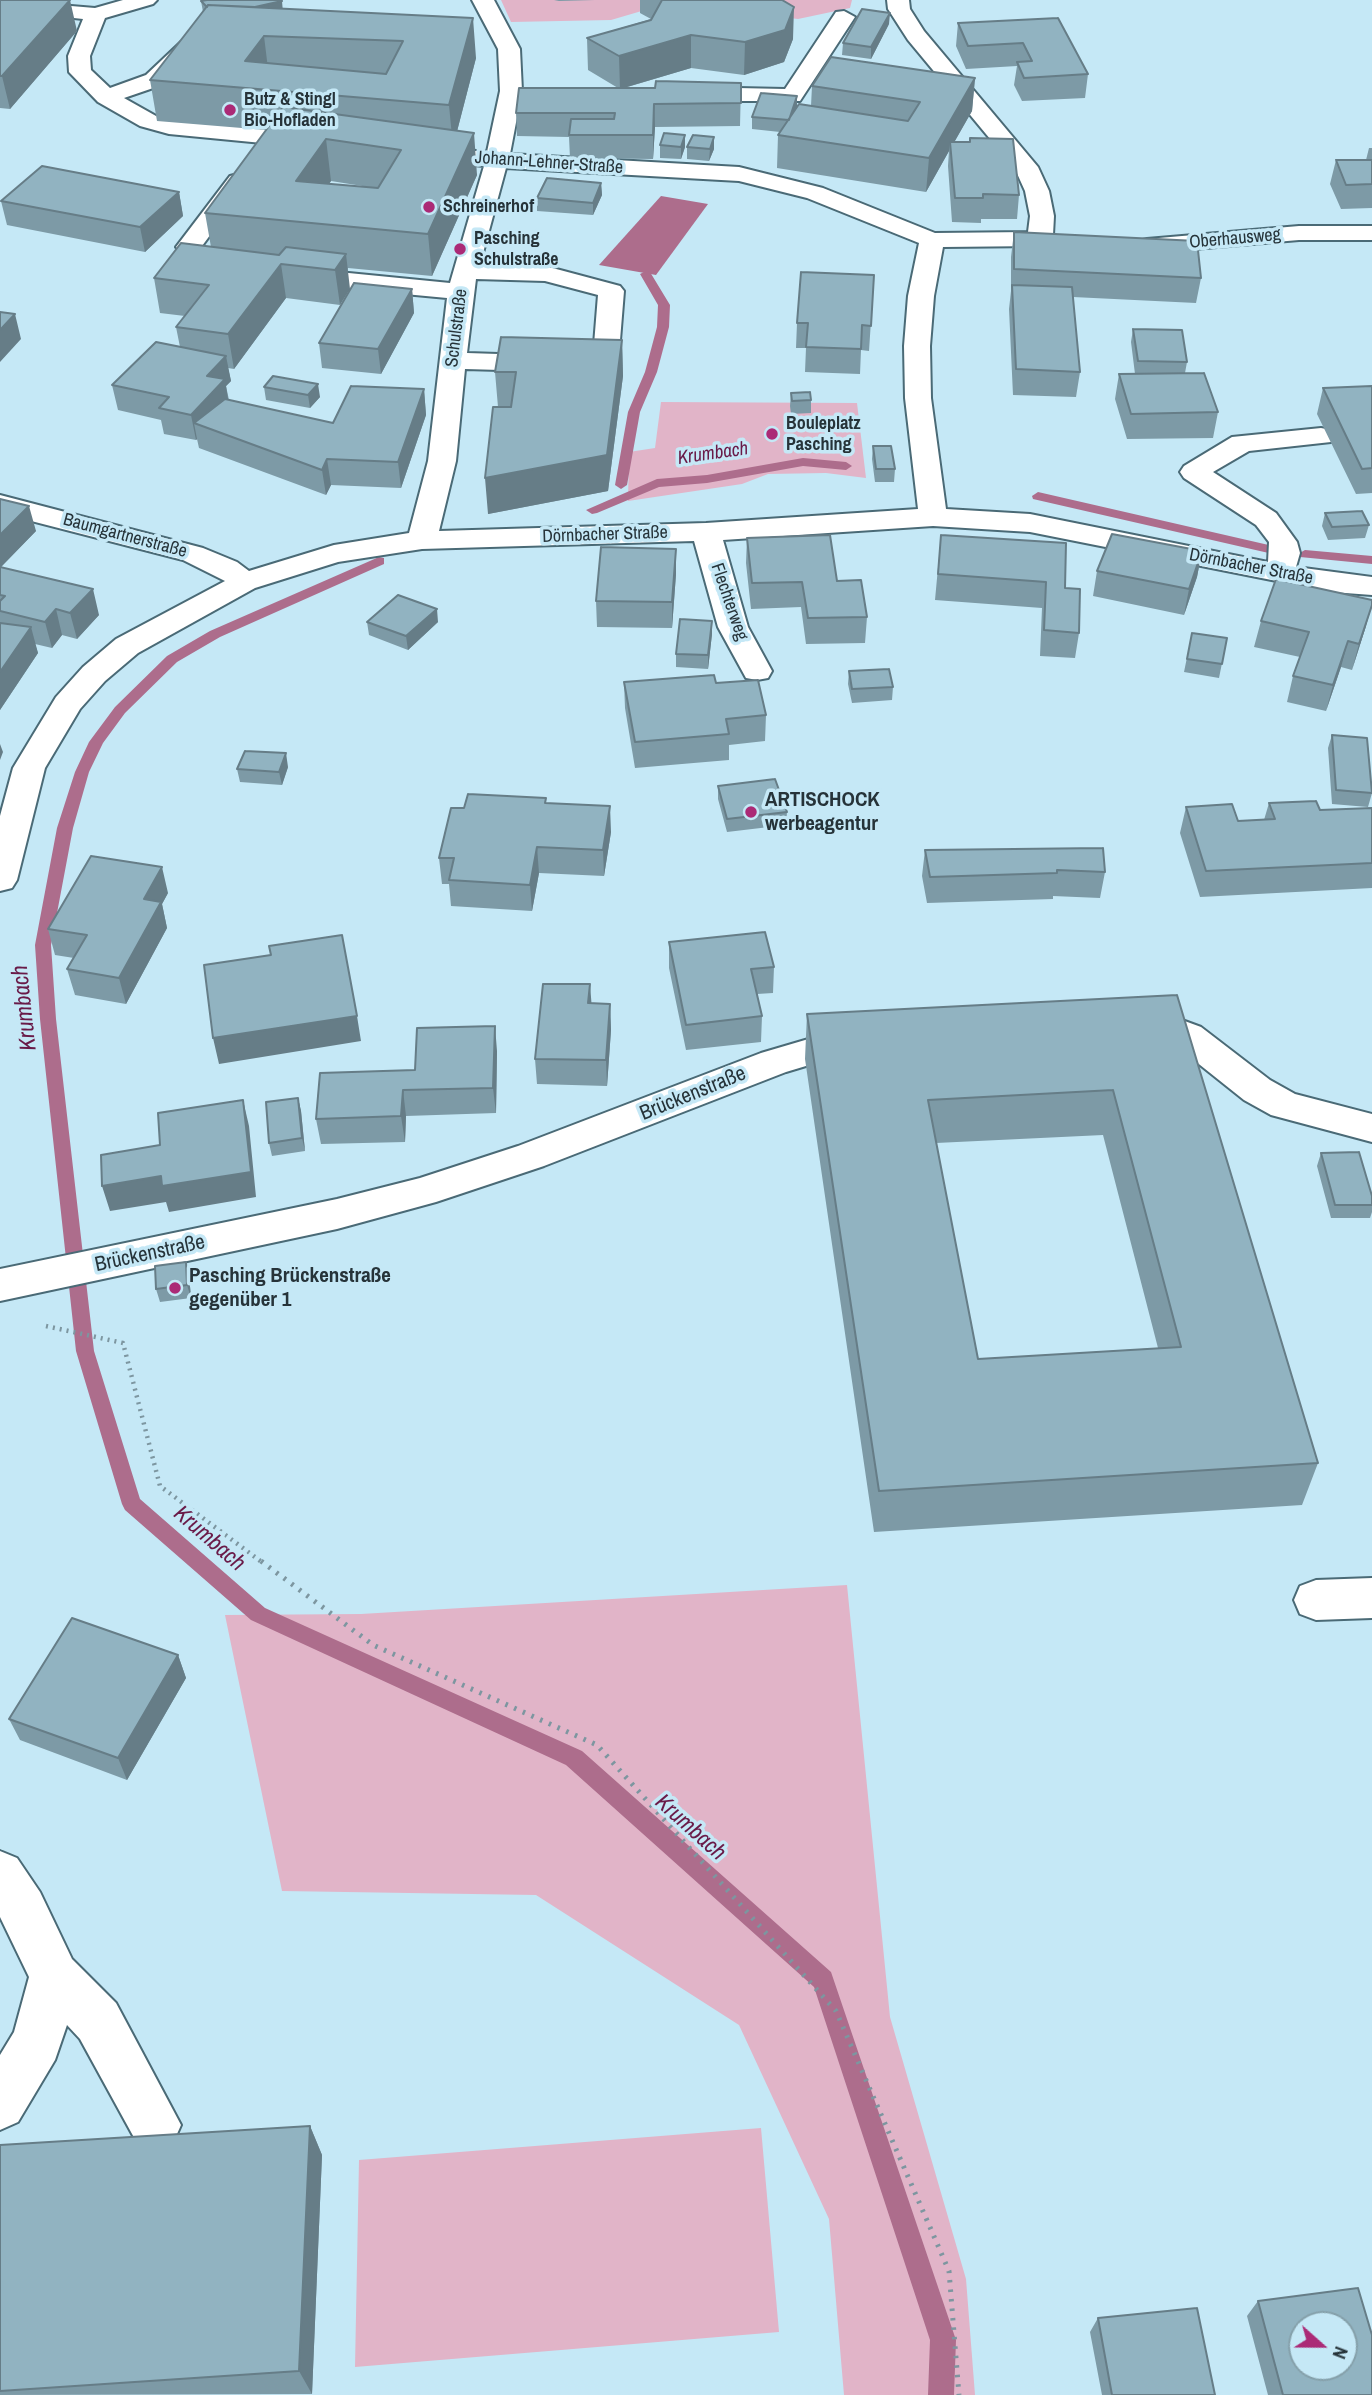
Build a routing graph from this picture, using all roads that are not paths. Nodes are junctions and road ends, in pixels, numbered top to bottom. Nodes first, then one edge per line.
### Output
1 (146, 0) edge
2 (482, 0) edge
3 (898, 0) edge
4 (0, 4) edge
5 (96, 14) junction
6 (844, 17) dead end
7 (207, 40) edge
8 (511, 91) junction
9 (537, 91) edge
10 (671, 94) edge
11 (106, 97) junction
12 (270, 137) junction
13 (339, 144) edge
14 (394, 150) edge
15 (497, 160) junction
16 (1372, 233) edge
17 (1040, 239) junction
18 (932, 240) junction
19 (1128, 247) edge
20 (1088, 248) edge
21 (255, 272) edge
22 (280, 275) edge
23 (463, 281) junction
24 (453, 361) junction
25 (1321, 436) dead end
26 (0, 504) edge
27 (933, 517) junction
28 (706, 532) junction
29 (422, 540) junction
30 (1280, 573) junction
31 (245, 582) junction
32 (1372, 586) edge
33 (757, 671) dead end
34 (2, 864) edge
35 (1105, 1013) edge
36 (895, 1030) edge
37 (1372, 1128) edge
38 (0, 1285) edge
39 (1372, 1598) edge
40 (1316, 1600) dead end
41 (0, 1874) edge
42 (54, 1976) junction
43 (0, 2104) edge
44 (155, 2125) dead end

1 - 5 street
2 - 8 street, Schulstraße
3 - 17 street
4 - 5 street
5 - 11 street
6 - 10 street
7 - 11 street
8 - 9 street
8 - 15 street, Schulstraße
11 - 12 street
12 - 13 street
12 - 21 street
14 - 15 street, Johann-Lehner-Straße
15 - 18 street, Johann-Lehner-Straße
15 - 23 street, Schulstraße
16 - 19 street, Oberhausweg
17 - 18 street
17 - 20 street
18 - 27 street
22 - 23 street
23 - 24 street, Schulstraße
23 - 24 street
24 - 29 street, Schulstraße
25 - 30 street
26 - 31 street, Baumgartnerstraße
27 - 28 street, Dörnbacher Straße
27 - 30 street, Dörnbacher Straße
28 - 29 street, Dörnbacher Straße
28 - 33 street, Flechterweg
29 - 31 street, Dörnbacher Straße
30 - 32 street, Dörnbacher Straße
31 - 34 street, Dörnbacher Straße
35 - 37 street
36 - 38 street, Brückenstraße
39 - 40 street
41 - 42 street
42 - 43 street
42 - 44 street

